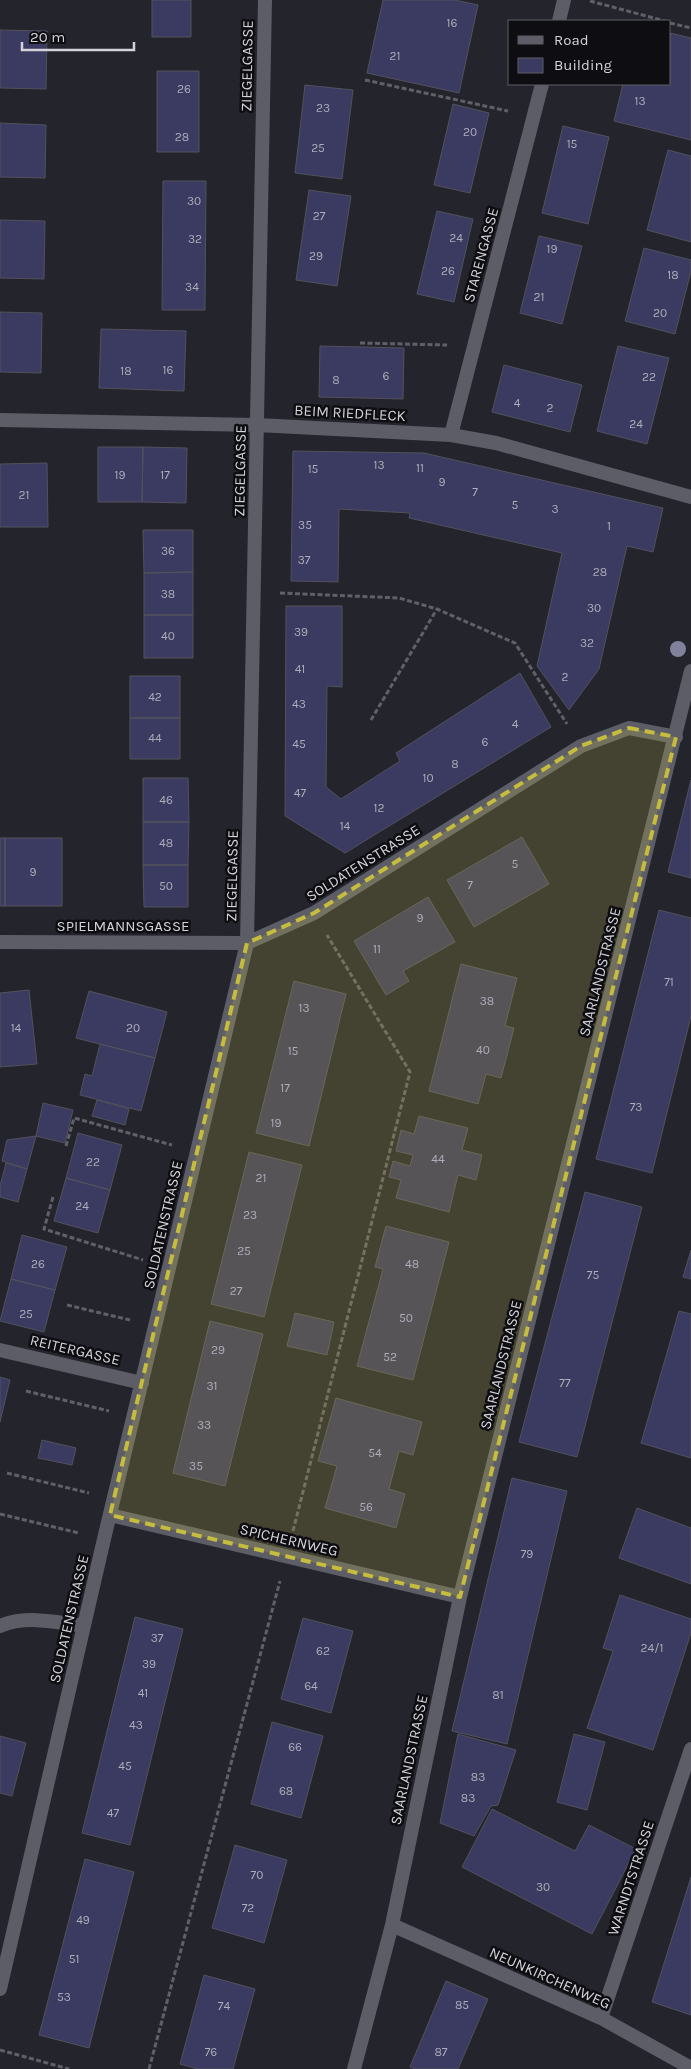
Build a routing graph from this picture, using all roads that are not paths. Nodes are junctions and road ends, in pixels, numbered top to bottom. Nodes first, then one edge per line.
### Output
1 (265, 0) edge
2 (564, 0) edge
3 (559, 20) edge
4 (542, 85) edge
5 (0, 420) edge
6 (257, 424) junction
7 (451, 435) junction
8 (691, 497) edge
9 (691, 672) edge
10 (676, 737) junction
11 (0, 942) edge
12 (246, 943) junction
13 (0, 1350) edge
14 (142, 1383) junction
15 (110, 1515) junction
16 (460, 1597) junction
17 (0, 1626) edge
18 (84, 1626) junction
19 (691, 1749) edge
20 (392, 1925) junction
21 (0, 1989) edge
22 (601, 2018) junction
23 (691, 2068) edge
24 (354, 2069) edge

1 - 6 street, ZIEGELGASSE
2 - 3 street
4 - 7 street, STARENGASSE
5 - 6 street, BEIM RIEDFLECK
6 - 7 street, BEIM RIEDFLECK
6 - 12 street, ZIEGELGASSE
7 - 8 street, BEIM RIEDFLECK
9 - 10 street, SAARLANDSTRASSE
10 - 12 street, SOLDATENSTRASSE
10 - 16 street, SAARLANDSTRASSE
11 - 12 street, SPIELMANNSGASSE
12 - 14 street, SOLDATENSTRASSE
13 - 14 street, REITERGASSE
14 - 15 street, SOLDATENSTRASSE
15 - 16 street, SPICHERNWEG
15 - 18 street, SOLDATENSTRASSE
16 - 20 street, SAARLANDSTRASSE
17 - 18 street
18 - 21 street, SOLDATENSTRASSE
19 - 22 street, WARNDTSTRASSE
20 - 22 street, NEUNKIRCHENWEG
20 - 24 street, SAARLANDSTRASSE
22 - 23 street, NEUNKIRCHENWEG

